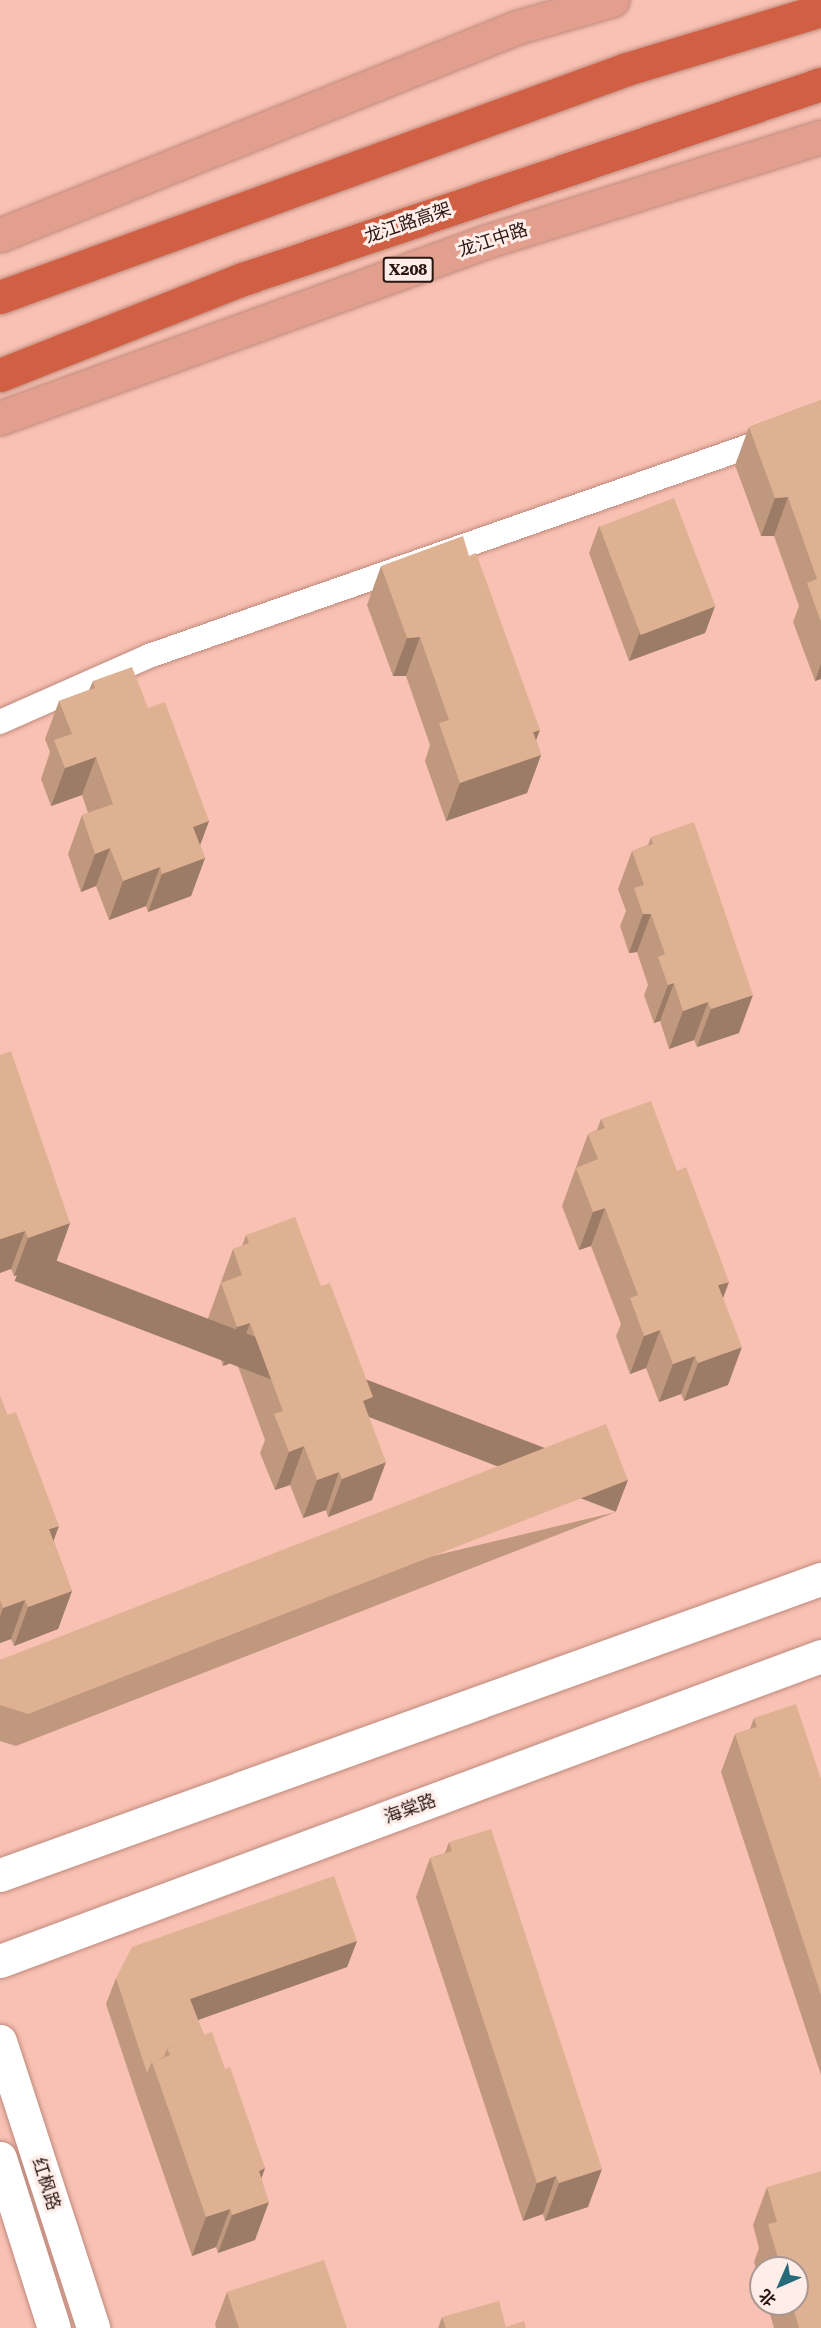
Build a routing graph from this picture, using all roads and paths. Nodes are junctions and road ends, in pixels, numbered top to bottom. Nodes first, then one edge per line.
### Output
1 (612, 0) edge
2 (821, 10) edge
3 (821, 84) edge
4 (821, 136) edge
5 (0, 235) edge
6 (0, 297) edge
7 (0, 375) edge
8 (0, 418) edge
9 (821, 421) edge
10 (0, 722) edge
11 (821, 1579) edge
12 (821, 1656) edge
13 (0, 1875) edge
14 (0, 1961) edge
15 (0, 2041) edge
16 (0, 2158) edge
17 (54, 2328) edge
18 (93, 2328) edge

1 - 5 main road
2 - 6 highway
3 - 7 highway, 龙江路高架
4 - 8 main road, 龙江中路 / X208
9 - 10 lane
11 - 13 street
12 - 14 street, 海棠路
15 - 18 street, 红枫路
16 - 17 street, 红枫路

